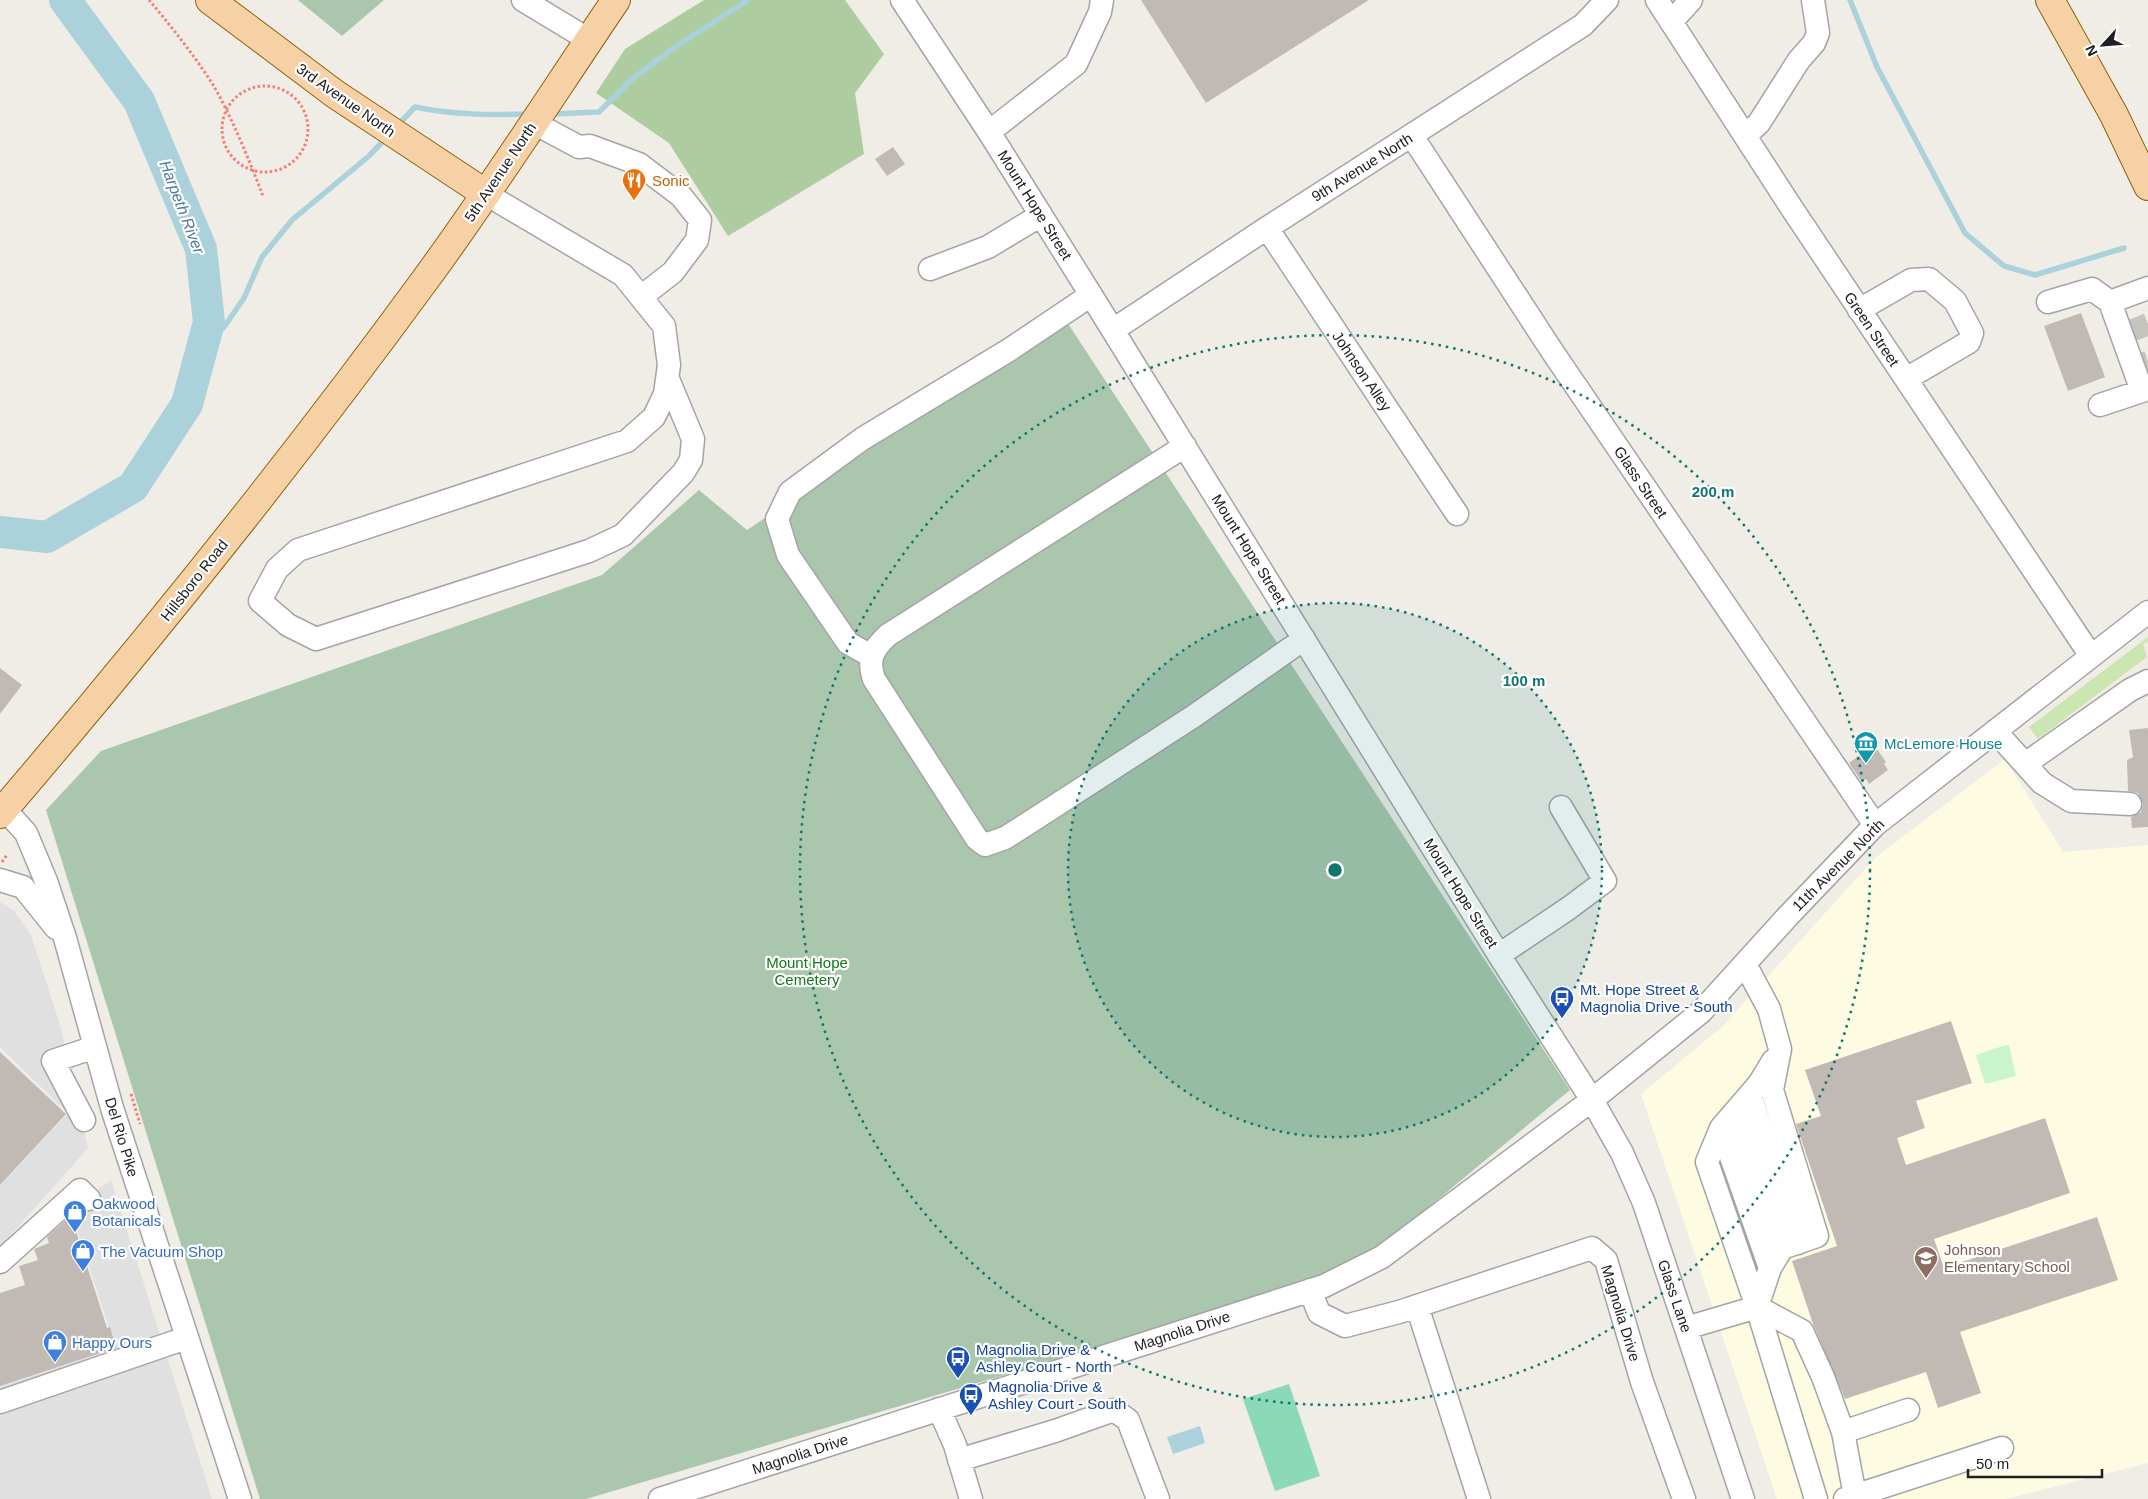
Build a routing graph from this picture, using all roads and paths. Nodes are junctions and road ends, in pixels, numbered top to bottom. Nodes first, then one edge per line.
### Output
1 (149, 0) edge
2 (210, 0) edge
3 (523, 0) edge
4 (616, 0) edge
5 (902, 0) edge
6 (1102, 0) edge
7 (1607, 0) edge
8 (1657, 0) edge
9 (1691, 0) edge
10 (1813, 0) edge
11 (2050, 0) edge
12 (1671, 22) junction
13 (589, 40) junction
14 (226, 112) junction
15 (534, 123) junction
16 (989, 132) junction
17 (1412, 136) junction
18 (1745, 136) junction
19 (254, 171) junction
20 (2148, 186) edge
21 (486, 194) junction
22 (263, 196) dead end
23 (1041, 215) junction
24 (1267, 228) junction
25 (930, 270) dead end
26 (2148, 288) edge
27 (1091, 295) junction
28 (641, 297) junction
29 (2048, 302) dead end
30 (2110, 302) junction
31 (1859, 310) junction
32 (1113, 330) junction
33 (380, 340) joint
34 (668, 378) junction
35 (1906, 379) junction
36 (2145, 390) edge
37 (2100, 405) dead end
38 (1185, 446) junction
39 (1457, 514) dead end
40 (2148, 612) edge
41 (1304, 639) junction
42 (871, 656) junction
43 (2091, 656) junction
44 (2148, 681) edge
45 (1995, 731) junction
46 (2025, 764) junction
47 (2130, 804) dead end
48 (1561, 807) dead end
49 (2, 809) edge
50 (1875, 826) junction
51 (7, 855) dead end
52 (1, 870) edge
53 (65, 938) junction
54 (1499, 955) junction
55 (1744, 964) junction
56 (94, 1047) junction
57 (1780, 1049) junction
58 (1592, 1100) junction
59 (1743, 1103) junction
60 (84, 1120) dead end
61 (1721, 1128) junction
62 (90, 1198) dead end
63 (1790, 1245) junction
64 (0, 1262) edge
65 (1770, 1268) junction
66 (1310, 1290) junction
67 (1417, 1306) junction
68 (1756, 1307) junction
69 (1686, 1328) junction
70 (186, 1338) junction
71 (0, 1402) edge
72 (939, 1409) junction
73 (1908, 1410) dead end
74 (1843, 1432) junction
75 (2002, 1448) dead end
76 (959, 1460) junction
77 (666, 1498) edge
78 (1850, 1498) edge
79 (240, 1499) edge
80 (971, 1499) edge
81 (1158, 1499) edge
82 (1479, 1499) edge
83 (1684, 1499) edge
84 (1743, 1499) edge
85 (1816, 1499) edge

1 - 14 path
2 - 21 main road, 3rd Avenue North
3 - 13 street
4 - 13 main road, 5th Avenue North
5 - 16 street, Mount Hope Street
6 - 16 street
7 - 17 street, 9th Avenue North
8 - 12 street, Green Street
9 - 12 street
10 - 18 street
11 - 20 main road
12 - 18 street, Green Street
13 - 15 main road, 5th Avenue North
14 - 19 path
14 - 19 path
14 - 19 path
15 - 21 main road, 5th Avenue North
15 - 28 street
16 - 23 street, Mount Hope Street
17 - 24 street, 9th Avenue North
17 - 50 street, Glass Street
18 - 31 street, Green Street
19 - 22 path
21 - 28 street
21 - 33 main road, 5th Avenue North
23 - 25 street
23 - 27 street, Mount Hope Street
24 - 32 street, 9th Avenue North
24 - 39 street, Johnson Alley
26 - 30 street
27 - 32 street, Mount Hope Street
27 - 42 street
28 - 34 street
29 - 30 street
30 - 36 street
31 - 35 street, Green Street
31 - 35 street
32 - 38 street, Mount Hope Street
33 - 49 main road, Hillsboro Road
34 - 34 street
35 - 43 street, Green Street
36 - 37 street
38 - 41 street, Mount Hope Street
38 - 42 street
40 - 43 street, 11th Avenue North
41 - 42 street
41 - 54 street, Mount Hope Street
43 - 45 street, 11th Avenue North
44 - 46 street
45 - 46 street
45 - 50 street, 11th Avenue North
46 - 47 street
48 - 54 street
49 - 53 street, Del Rio Pike
50 - 55 street, 11th Avenue North
51 - 52 path
52 - 53 street
53 - 56 street, Del Rio Pike
54 - 58 street, Mount Hope Street
55 - 57 street
55 - 58 street, 11th Avenue North
56 - 60 street
56 - 70 street, Del Rio Pike
57 - 59 street
57 - 63 street
58 - 66 street, Magnolia Drive
58 - 69 street, Glass Lane
59 - 61 street
59 - 63 street
61 - 65 street
61 - 68 street
62 - 64 street
63 - 65 street
65 - 68 street
66 - 67 street, Magnolia Drive
66 - 72 street, Magnolia Drive
67 - 82 street
67 - 83 street, Magnolia Drive
68 - 69 street
68 - 74 street
68 - 85 street
69 - 84 street, Glass Lane
70 - 71 street
70 - 79 street, Del Rio Pike
72 - 76 street
72 - 77 street, Magnolia Drive
73 - 74 street
74 - 78 street
75 - 78 street
76 - 80 street
76 - 81 street

